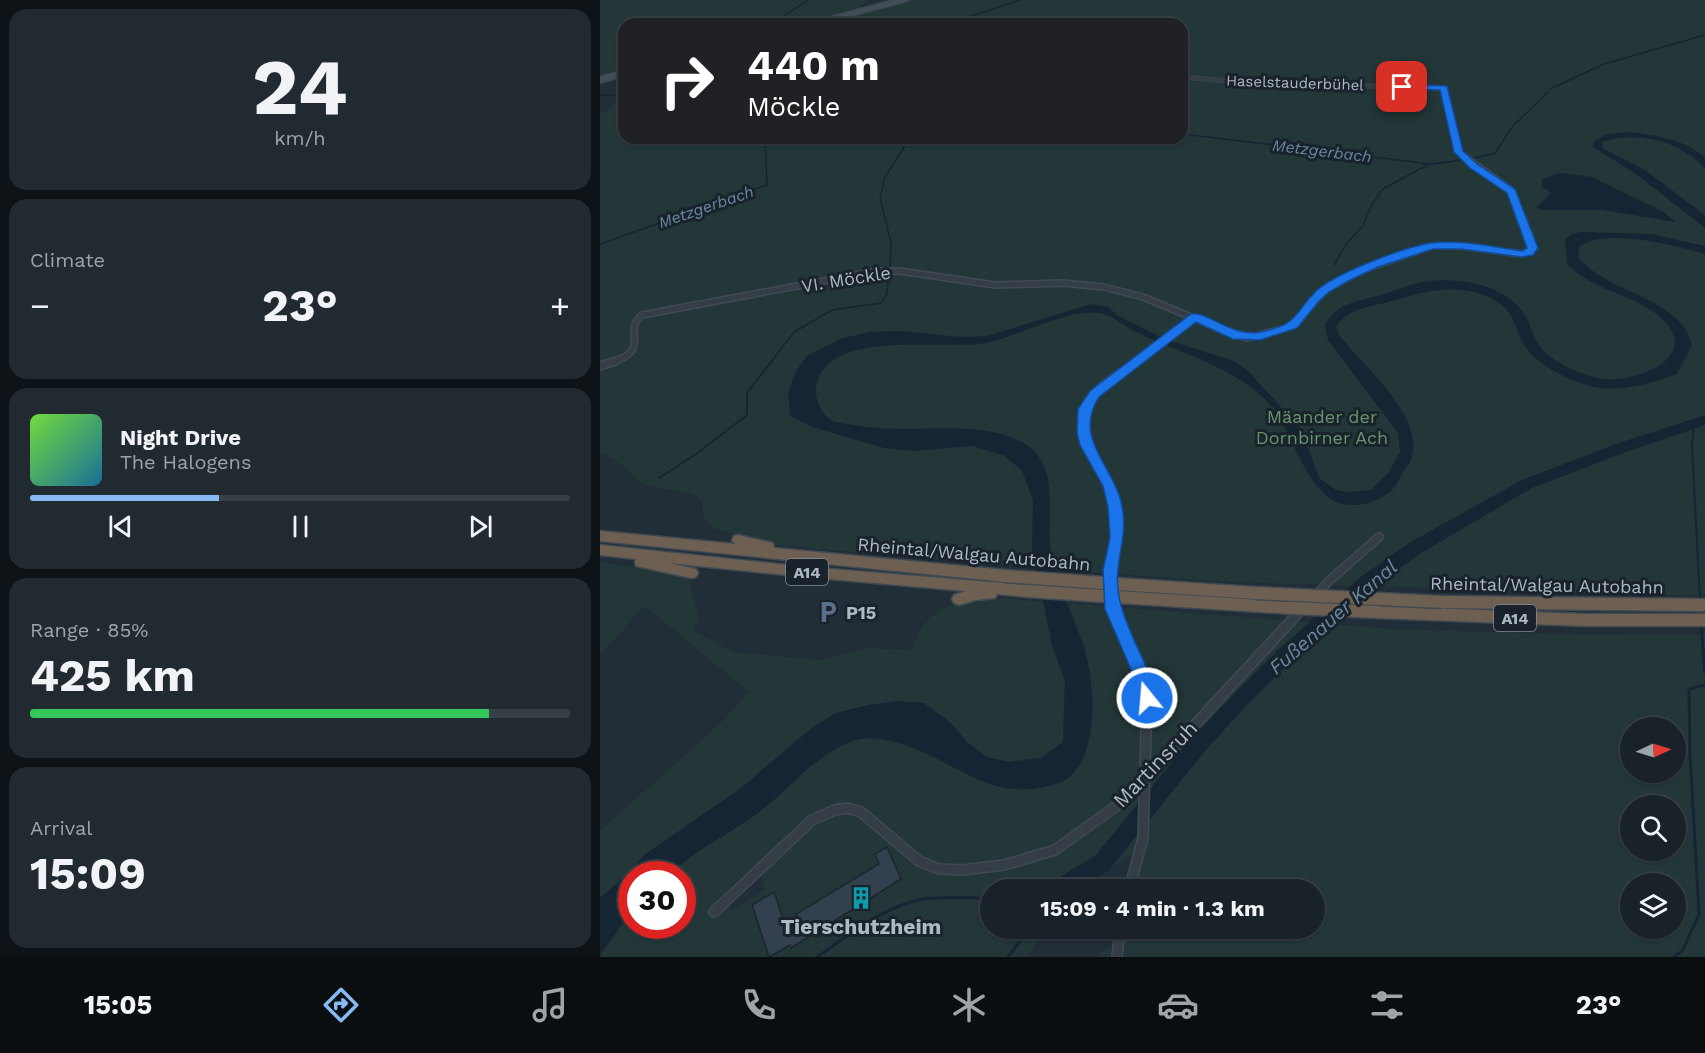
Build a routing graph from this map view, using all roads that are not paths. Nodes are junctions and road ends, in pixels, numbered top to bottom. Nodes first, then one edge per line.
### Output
1 (904, 0) edge
2 (834, 18) edge
3 (618, 75) edge
4 (1188, 77) edge
5 (600, 80) edge
6 (1196, 317) junction
7 (600, 366) edge
8 (600, 536) edge
9 (1379, 537) dead end
10 (738, 540) dead end
11 (605, 551) edge
12 (813, 558) junction
13 (691, 573) dead end
14 (1005, 587) junction
15 (1118, 591) junction
16 (959, 599) dead end
17 (1256, 599) junction
18 (1705, 605) edge
19 (1705, 620) edge
20 (1144, 778) junction
21 (1132, 879) edge
22 (714, 912) dead end
23 (1119, 939) edge
24 (1117, 957) edge

1 - 2 main road
3 - 5 main road
4 - 6 street, Haselstauderbühel
6 - 7 street, VI. Möckle
6 - 20 street, Martinsruh
8 - 12 highway, Rheintal/Walgau Autobahn / A14
9 - 20 street, Martinsruh
10 - 12 highway
11 - 13 highway
11 - 14 highway, Rheintal/Walgau Autobahn / A14
12 - 14 highway, Rheintal/Walgau Autobahn / A14
14 - 15 highway, Rheintal/Walgau Autobahn / A14, bridge
14 - 15 highway, Rheintal/Walgau Autobahn / A14, bridge
14 - 16 highway
15 - 17 highway, Rheintal/Walgau Autobahn / A14
17 - 18 highway, Rheintal/Walgau Autobahn / A14, bridge
17 - 19 highway, Rheintal/Walgau Autobahn / A14, bridge
20 - 21 street, Martinsruh
20 - 22 street, Martinsruh
23 - 24 street

